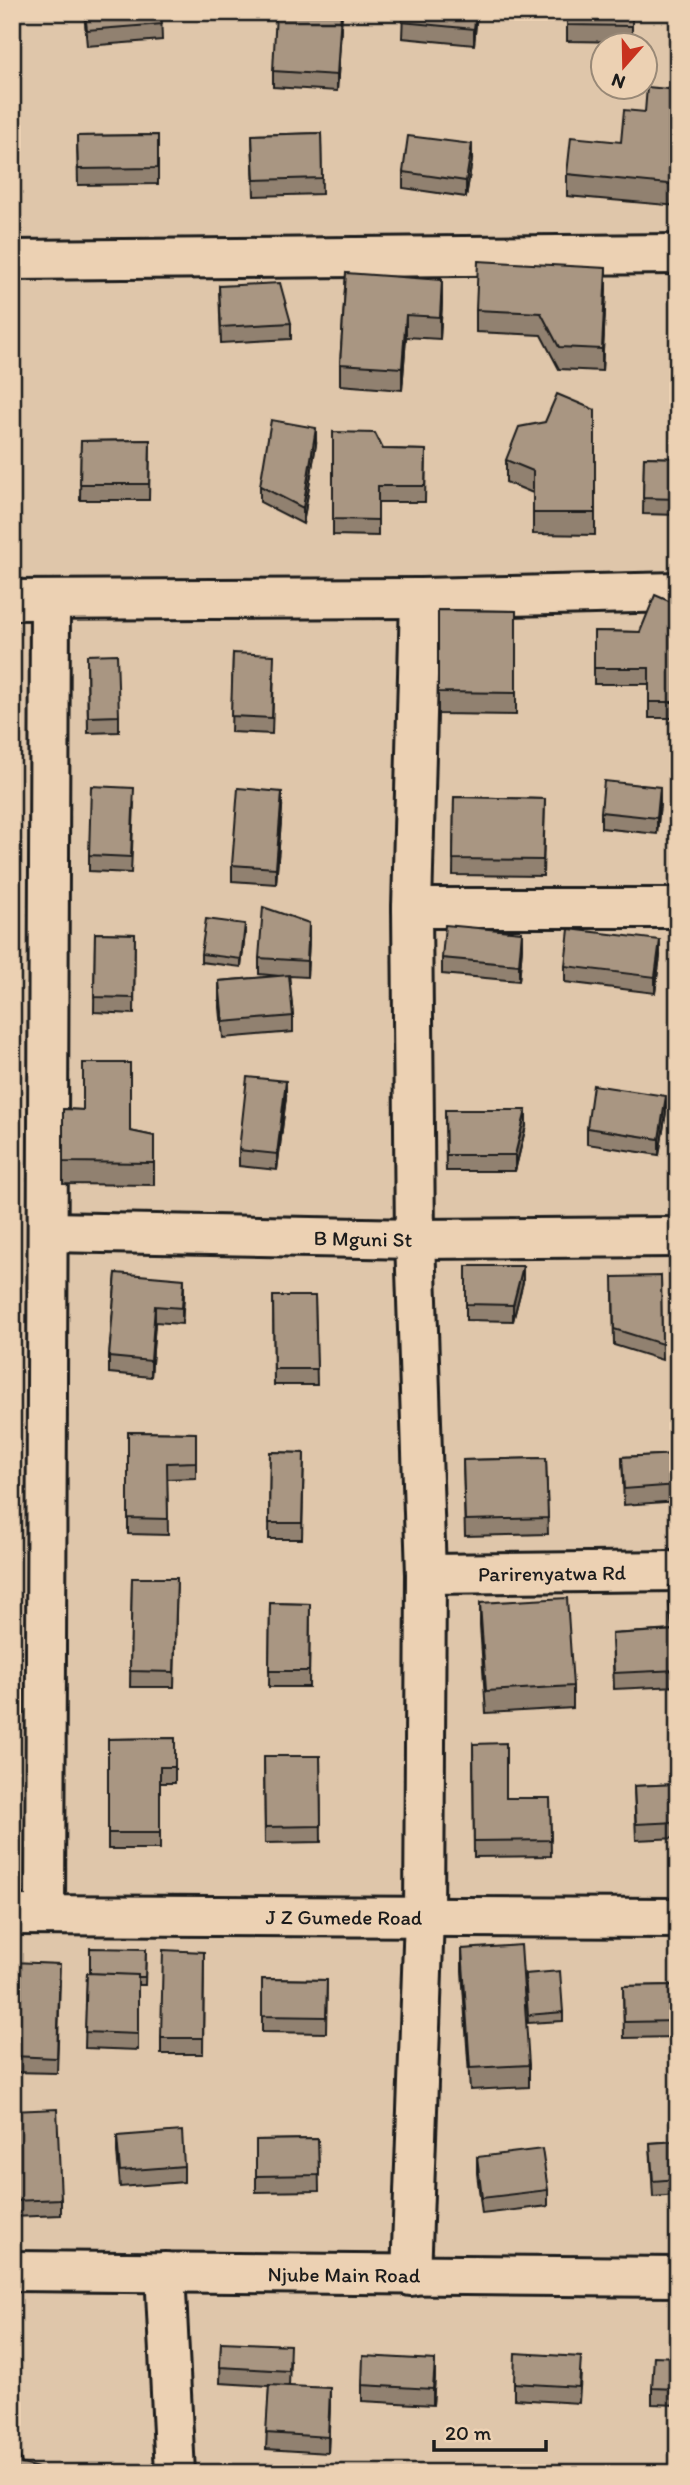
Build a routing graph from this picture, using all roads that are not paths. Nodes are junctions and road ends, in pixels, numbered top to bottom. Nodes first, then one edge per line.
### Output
1 (678, 254) edge
2 (12, 260) edge
3 (678, 592) edge
4 (420, 598) junction
5 (12, 600) edge
6 (50, 600) junction
7 (412, 908) junction
8 (678, 908) edge
9 (48, 1233) junction
10 (678, 1237) edge
11 (415, 1239) junction
12 (678, 1572) edge
13 (426, 1574) junction
14 (28, 1915) edge
15 (424, 1917) junction
16 (678, 1918) edge
17 (12, 2271) edge
18 (165, 2272) junction
19 (411, 2276) junction
20 (678, 2277) edge
21 (175, 2473) edge

1 - 2 street
3 - 4 street
4 - 6 street
4 - 7 street
5 - 6 street
6 - 9 street
7 - 8 street
7 - 11 street
9 - 11 street, B Mguni St
9 - 14 street
10 - 11 street, B Mguni St
11 - 13 street
12 - 13 street, Parirenyatwa Rd
13 - 15 street
14 - 15 street, J Z Gumede Road
15 - 16 street, J Z Gumede Road
15 - 19 street
17 - 18 street, Njube Main Road
18 - 19 street, Njube Main Road
18 - 21 street
19 - 20 street, Njube Main Road

